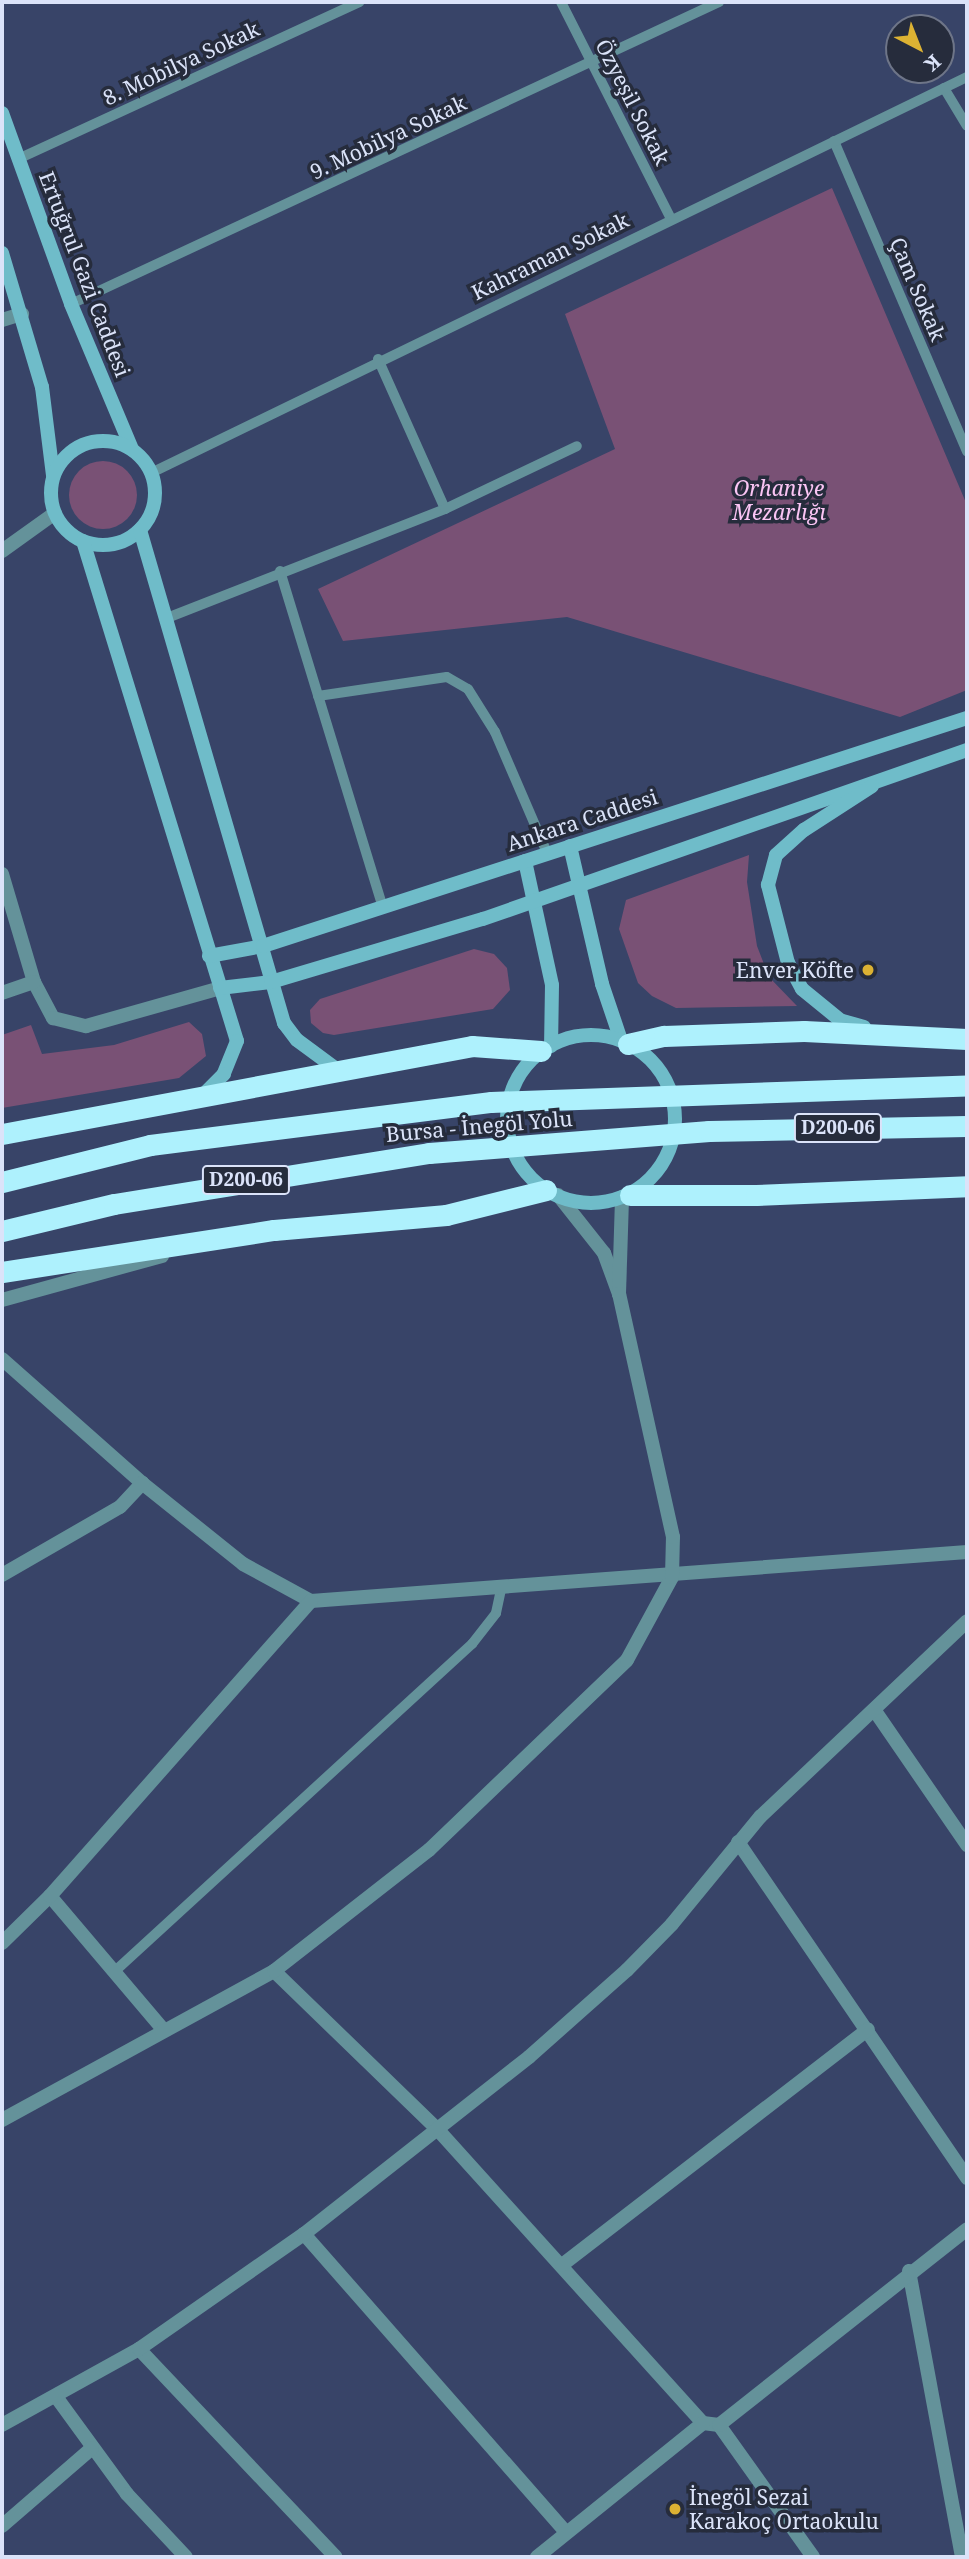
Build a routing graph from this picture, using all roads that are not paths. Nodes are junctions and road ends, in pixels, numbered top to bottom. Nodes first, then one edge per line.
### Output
1 (360, 2) edge
2 (561, 2) edge
3 (719, 2) edge
4 (592, 64) junction
5 (967, 77) edge
6 (944, 88) junction
7 (2, 113) edge
8 (967, 126) edge
9 (834, 141) junction
10 (18, 159) junction
11 (671, 219) junction
12 (2, 253) edge
13 (71, 304) junction
14 (22, 314) junction
15 (2, 320) edge
16 (379, 359) junction
17 (578, 446) dead end
18 (132, 449) junction
19 (967, 452) edge
20 (151, 472) junction
21 (53, 475) junction
22 (445, 509) junction
23 (55, 513) junction
24 (140, 530) junction
25 (83, 541) junction
26 (2, 551) edge
27 (280, 570) junction
28 (167, 618) junction
29 (318, 696) junction
30 (967, 718) edge
31 (967, 750) edge
32 (892, 773) junction
33 (570, 846) junction
34 (547, 853) junction
35 (525, 861) junction
36 (2, 874) edge
37 (580, 884) junction
38 (537, 899) junction
39 (383, 907) junction
40 (262, 946) junction
41 (209, 956) junction
42 (34, 982) junction
43 (271, 982) junction
44 (220, 988) junction
45 (2, 993) edge
46 (896, 1036) junction
47 (962, 1038) edge
48 (625, 1042) junction
49 (546, 1048) junction
50 (340, 1071) junction
51 (967, 1085) edge
52 (202, 1096) junction
53 (967, 1126) edge
54 (2, 1134) edge
55 (2, 1182) edge
56 (967, 1186) edge
57 (552, 1192) junction
58 (626, 1196) junction
59 (2, 1231) edge
60 (235, 1236) junction
61 (2, 1272) edge
62 (619, 1294) junction
63 (2, 1300) edge
64 (2, 1359) edge
65 (142, 1483) junction
66 (967, 1552) edge
67 (2, 1575) edge
68 (672, 1577) junction
69 (501, 1590) junction
70 (311, 1601) junction
71 (967, 1621) edge
72 (875, 1711) junction
73 (738, 1842) junction
74 (967, 1845) edge
75 (50, 1896) junction
76 (2, 1943) edge
77 (274, 1971) junction
78 (114, 1972) junction
79 (162, 2028) junction
80 (869, 2029) junction
81 (2, 2120) edge
82 (439, 2131) junction
83 (967, 2178) edge
84 (967, 2229) edge
85 (304, 2234) junction
86 (562, 2265) junction
87 (909, 2272) junction
88 (139, 2349) junction
89 (57, 2398) junction
90 (703, 2423) junction
91 (2, 2425) edge
92 (719, 2425) junction
93 (92, 2448) junction
94 (2, 2526) edge
95 (566, 2532) junction
96 (186, 2557) edge
97 (336, 2557) edge
98 (537, 2557) edge
99 (813, 2557) edge
100 (962, 2557) edge

1 - 10 lane, 8. Mobilya Sokak
2 - 4 lane, Özyeşil Sokak
3 - 4 lane, 9. Mobilya Sokak
4 - 11 lane, Özyeşil Sokak
4 - 13 lane, 9. Mobilya Sokak
5 - 6 lane, Kahraman Sokak
6 - 8 lane
6 - 9 lane, Kahraman Sokak
7 - 10 main road, Ertuğrul Gazi Caddesi
9 - 11 lane, Kahraman Sokak
9 - 19 lane, Çam Sokak
10 - 13 main road, Ertuğrul Gazi Caddesi
11 - 16 lane, Kahraman Sokak
12 - 14 main road
13 - 18 main road, Ertuğrul Gazi Caddesi
14 - 15 street
14 - 21 main road
16 - 20 lane, Kahraman Sokak
16 - 22 lane
17 - 22 lane
18 - 20 main road
18 - 21 main road
20 - 24 main road
21 - 23 main road
22 - 27 lane
23 - 25 main road
23 - 26 street
24 - 25 main road
24 - 28 main road
25 - 41 main road
27 - 28 lane
27 - 29 lane
28 - 40 main road
29 - 34 lane
29 - 39 lane
30 - 33 main road, Ankara Caddesi
31 - 32 main road
32 - 37 main road
32 - 46 main road
33 - 34 main road, Ankara Caddesi
33 - 37 main road
34 - 35 main road, Ankara Caddesi
35 - 38 main road
35 - 39 main road, Ankara Caddesi
36 - 42 street
37 - 38 main road
37 - 48 main road
38 - 43 main road
38 - 49 main road
39 - 40 main road, Ankara Caddesi
40 - 41 main road, Ankara Caddesi
40 - 43 main road
41 - 44 main road
42 - 44 street
42 - 45 street
43 - 44 main road
43 - 50 main road
44 - 52 main road
46 - 47 highway
46 - 48 highway
48 - 49 main road
48 - 58 main road
49 - 50 highway
49 - 57 main road
50 - 52 highway
51 - 55 highway, Bursa - İnegöl Yolu / D200-06
52 - 54 highway
53 - 59 highway, Bursa - İnegöl Yolu / D200-06
56 - 58 highway
57 - 58 main road
57 - 60 highway
57 - 62 street
58 - 62 street
60 - 61 highway
60 - 63 street
62 - 68 street
64 - 65 street
65 - 67 street
65 - 70 street
66 - 68 street
68 - 69 street
68 - 77 street
69 - 70 street
69 - 78 lane
70 - 75 street
71 - 72 street
72 - 73 street
72 - 74 street
73 - 80 street
73 - 82 street
75 - 76 street
75 - 78 street
77 - 79 street
77 - 82 street
78 - 79 street
79 - 81 street
80 - 83 street
80 - 86 street
82 - 85 street
82 - 86 street
84 - 87 street
85 - 88 street
85 - 95 street
86 - 90 street
87 - 92 street
87 - 100 street
88 - 89 street
88 - 97 street
89 - 91 street
89 - 93 street
90 - 92 street
90 - 95 street
92 - 99 street
93 - 94 street
93 - 96 street
95 - 98 street

